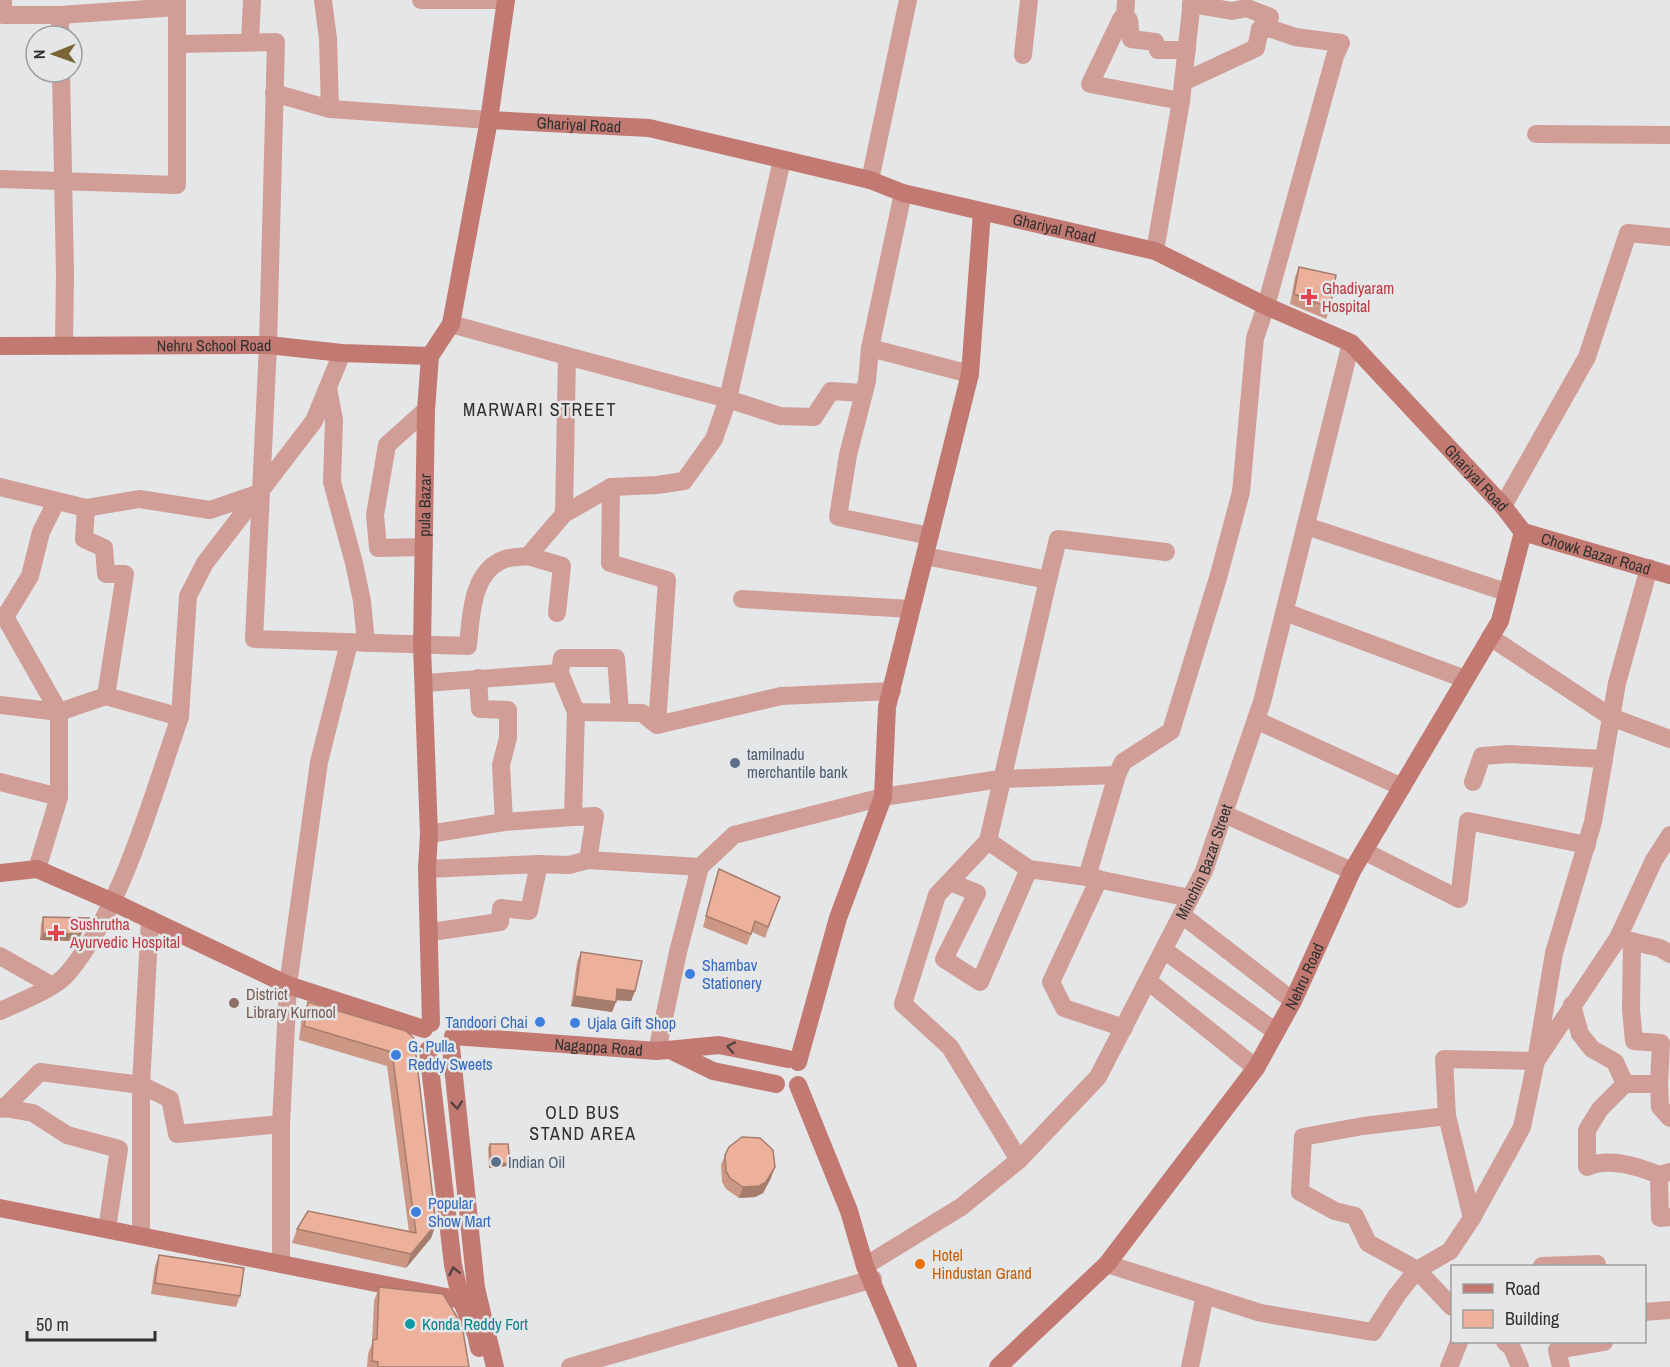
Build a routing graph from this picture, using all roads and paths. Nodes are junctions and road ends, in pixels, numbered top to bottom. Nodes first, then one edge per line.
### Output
1 (3, 0) edge
2 (252, 0) edge
3 (323, 0) edge
4 (421, 0) edge
5 (506, 0) edge
6 (908, 0) edge
7 (1029, 0) edge
8 (1126, 0) edge
9 (1192, 2) edge
10 (177, 4) edge
11 (60, 15) junction
12 (1125, 19) junction
13 (60, 24) edge
14 (1260, 30) junction
15 (250, 42) junction
16 (178, 44) junction
17 (1187, 50) junction
18 (1023, 55) dead end
19 (1183, 82) junction
20 (61, 84) edge
21 (274, 93) junction
22 (1181, 101) junction
23 (330, 109) junction
24 (489, 120) junction
25 (1536, 134) dead end
26 (1670, 135) edge
27 (782, 160) junction
28 (0, 178) edge
29 (63, 180) junction
30 (870, 180) junction
31 (903, 193) junction
32 (982, 212) junction
33 (1670, 237) edge
34 (1155, 251) junction
35 (1266, 306) junction
36 (451, 324) junction
37 (1351, 343) junction
38 (268, 345) junction
39 (0, 346) edge
40 (64, 346) junction
41 (870, 348) junction
42 (342, 353) junction
43 (430, 356) junction
44 (567, 356) junction
45 (970, 374) junction
46 (328, 388) junction
47 (864, 393) junction
48 (728, 399) junction
49 (426, 410) junction
50 (0, 487) edge
51 (611, 487) junction
52 (260, 493) junction
53 (56, 502) junction
54 (1503, 506) junction
55 (86, 508) junction
56 (564, 514) junction
57 (1306, 526) junction
58 (1523, 532) junction
59 (930, 536) junction
60 (424, 547) junction
61 (1166, 552) dead end
62 (528, 556) junction
63 (925, 556) junction
64 (1649, 568) junction
65 (1670, 574) edge
66 (1048, 580) junction
67 (1506, 592) junction
68 (742, 599) dead end
69 (911, 609) junction
70 (1285, 612) junction
71 (557, 613) dead end
72 (2, 617) edge
73 (1490, 638) junction
74 (357, 643) junction
75 (422, 646) junction
76 (560, 673) junction
77 (478, 678) junction
78 (1465, 679) junction
79 (425, 683) junction
80 (892, 691) junction
81 (106, 696) junction
82 (0, 705) edge
83 (59, 712) junction
84 (576, 712) junction
85 (620, 712) junction
86 (180, 717) junction
87 (1611, 717) junction
88 (1256, 720) junction
89 (657, 725) junction
90 (1670, 739) edge
91 (1604, 759) junction
92 (1117, 775) junction
93 (1000, 779) junction
94 (0, 782) edge
95 (1473, 782) dead end
96 (1402, 787) junction
97 (58, 797) junction
98 (883, 797) junction
99 (1224, 814) junction
100 (573, 817) junction
101 (504, 822) junction
102 (429, 834) junction
103 (1670, 836) edge
104 (988, 841) junction
105 (1587, 845) junction
106 (1364, 851) junction
107 (588, 860) junction
108 (539, 864) junction
109 (700, 867) junction
110 (37, 869) junction
111 (427, 869) junction
112 (1029, 869) junction
113 (1352, 872) junction
114 (0, 873) edge
115 (1093, 878) junction
116 (950, 882) junction
117 (113, 902) junction
118 (1186, 906) junction
119 (150, 920) junction
120 (431, 932) junction
121 (1625, 939) junction
122 (1164, 950) junction
123 (1670, 954) edge
124 (0, 956) edge
125 (1148, 981) junction
126 (51, 985) junction
127 (288, 985) junction
128 (1293, 1000) junction
129 (1572, 1005) junction
130 (0, 1011) edge
131 (427, 1026) junction
132 (1124, 1028) junction
133 (1276, 1032) junction
134 (452, 1042) junction
135 (428, 1050) junction
136 (664, 1051) junction
137 (1536, 1060) junction
138 (793, 1061) junction
139 (1256, 1068) junction
140 (776, 1084) junction
141 (1625, 1084) junction
142 (1659, 1084) junction
143 (141, 1085) junction
144 (798, 1085) junction
145 (2, 1108) edge
146 (1447, 1116) junction
147 (1670, 1118) edge
148 (282, 1124) junction
149 (1019, 1160) junction
150 (1664, 1173) edge
151 (0, 1208) edge
152 (1670, 1217) edge
153 (1472, 1218) junction
154 (107, 1229) junction
155 (141, 1236) junction
156 (280, 1264) junction
157 (1107, 1264) junction
158 (1570, 1265) edge
159 (1597, 1265) edge
160 (1417, 1270) junction
161 (869, 1273) junction
162 (1205, 1295) junction
163 (470, 1300) junction
164 (1451, 1306) edge
165 (1670, 1310) edge
166 (1646, 1312) edge
167 (1458, 1343) edge
168 (1507, 1343) edge
169 (1594, 1343) edge
170 (483, 1367) edge
171 (495, 1367) edge
172 (570, 1367) edge
173 (908, 1367) edge
174 (998, 1367) edge
175 (1190, 1367) edge
176 (1449, 1367) edge
177 (1520, 1367) edge
178 (1561, 1367) edge

1 - 11 street
2 - 15 street
3 - 23 street
4 - 5 street
5 - 24 street, pula Bazar
6 - 30 street
7 - 18 street
8 - 12 street
9 - 14 street
9 - 17 street
10 - 11 street
10 - 16 street
11 - 13 street
12 - 17 street
12 - 22 street
14 - 19 street
14 - 35 street
15 - 16 street
15 - 21 street
16 - 29 street
17 - 19 street
19 - 22 street
20 - 29 street
21 - 23 street
21 - 38 street
22 - 34 street
23 - 24 street
24 - 27 street, Ghariyal Road
24 - 36 street, pula Bazar
25 - 26 street
27 - 30 street, Ghariyal Road
27 - 48 street
28 - 29 street
29 - 40 street
30 - 31 street, Ghariyal Road
31 - 32 street, Ghariyal Road
31 - 41 street
32 - 34 street, Ghariyal Road
32 - 45 street
33 - 54 street
34 - 35 street, Ghariyal Road
35 - 37 street, Ghariyal Road
35 - 92 street
36 - 43 street, pula Bazar
36 - 44 street
37 - 54 street, Ghariyal Road
37 - 57 street, Minchin Bazar Street
38 - 40 street, Nehru School Road
38 - 42 street, Nehru School Road
38 - 52 street
39 - 40 street, Nehru School Road
41 - 45 street
41 - 47 street
42 - 43 street, Nehru School Road
42 - 46 street
43 - 49 street, pula Bazar
44 - 48 street
44 - 56 street
45 - 59 street
46 - 52 street
46 - 74 street
47 - 48 street
47 - 59 street
48 - 51 street
49 - 60 street, pula Bazar
49 - 60 street
50 - 53 street
51 - 56 street
51 - 89 street
52 - 55 street
52 - 74 street
52 - 86 street
53 - 55 street
53 - 72 street
54 - 58 street, Ghariyal Road
55 - 81 street
56 - 62 street
57 - 67 street
57 - 70 street, Minchin Bazar Street
58 - 64 street, Chowk Bazar Road
58 - 67 street, Nehru Road
59 - 63 street
60 - 75 street, pula Bazar
61 - 66 street
62 - 71 street
62 - 75 street
63 - 66 street
63 - 69 street
64 - 65 street, Chowk Bazar Road
64 - 87 street
66 - 93 street
67 - 73 street, Nehru Road
68 - 69 street
69 - 80 street
70 - 78 street
70 - 88 street, Minchin Bazar Street
72 - 83 street
73 - 78 street, Nehru Road
73 - 87 street
74 - 75 street
74 - 127 street
75 - 79 street, pula Bazar
76 - 77 street
76 - 84 street
76 - 85 street
77 - 79 street
77 - 101 street
78 - 96 street, Nehru Road
79 - 102 street, pula Bazar
80 - 89 street
80 - 98 street
81 - 83 street
81 - 86 street
82 - 83 street
83 - 97 street
84 - 85 street
84 - 100 street
85 - 89 street
86 - 117 street
87 - 90 street
87 - 91 street
88 - 96 street
88 - 99 street, Minchin Bazar Street
91 - 95 street
91 - 105 street
92 - 93 street
92 - 115 street
93 - 98 street
93 - 104 street
94 - 97 street
96 - 106 street, Nehru Road
97 - 110 street
98 - 109 street
98 - 138 street
99 - 113 street
99 - 118 street, Minchin Bazar Street
100 - 101 street
100 - 107 street
101 - 102 street
102 - 111 street, pula Bazar
103 - 121 street
104 - 112 street
104 - 116 street
105 - 106 street
105 - 137 street
106 - 113 street, Nehru Road
107 - 108 street
107 - 109 street
108 - 111 street
108 - 120 street
109 - 136 street
110 - 114 street
110 - 117 street
111 - 120 street, pula Bazar
112 - 115 street
112 - 116 street
113 - 128 street, Nehru Road
115 - 118 street
115 - 132 street
116 - 149 street
117 - 119 street
117 - 126 street
118 - 122 street, Minchin Bazar Street
118 - 128 street
119 - 127 street
119 - 143 street
120 - 131 street, pula Bazar
121 - 123 street
121 - 129 street
121 - 142 street
122 - 125 street, Minchin Bazar Street
122 - 133 street
124 - 126 street
125 - 132 street, Minchin Bazar Street
125 - 139 street
126 - 130 street
127 - 131 street
127 - 148 street
128 - 133 street, Nehru Road
129 - 137 street
129 - 141 street
131 - 134 street
131 - 135 street
132 - 149 street, Minchin Bazar Street
133 - 139 street, Nehru Road
134 - 135 street
134 - 136 street, Nagappa Road
134 -> 163 street
163 -> 135 street
138 -> 136 street
136 - 140 street
137 - 146 street
137 - 153 street
138 - 140 street
138 - 144 street
139 - 157 street, Nehru Road
140 - 144 street
141 - 142 street
141 - 150 street
142 - 147 street
143 - 145 street
143 - 148 street
143 - 155 street
144 - 161 street
145 - 154 street
146 - 153 street
146 - 160 street
148 - 156 street
149 - 161 street, Minchin Bazar Street
150 - 152 street
151 - 154 street
153 - 160 street
154 - 155 street
155 - 156 street
156 - 163 street
157 - 162 street
157 - 174 street, Nehru Road
158 - 159 street
160 - 162 street
160 - 164 street
161 - 172 street, Minchin Bazar Street
161 - 173 street
162 - 175 street
163 - 170 street
163 - 171 street
165 - 166 street
167 - 176 street
168 - 177 street
169 - 178 street

